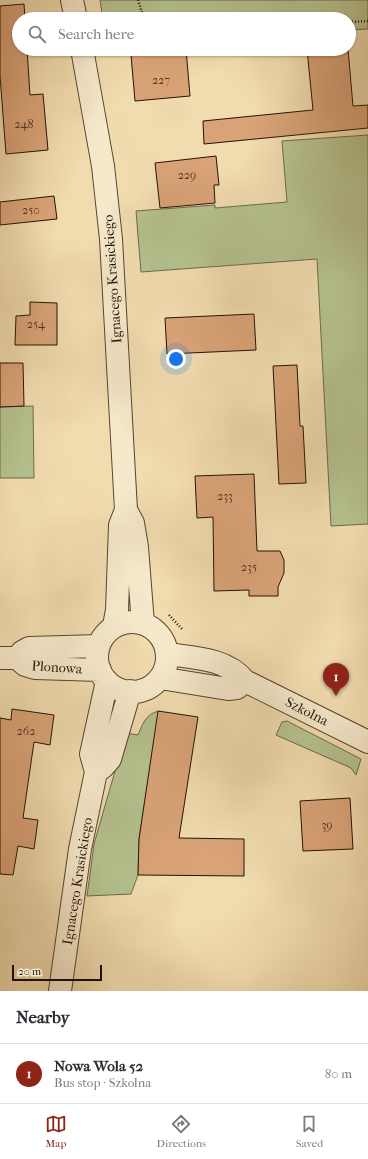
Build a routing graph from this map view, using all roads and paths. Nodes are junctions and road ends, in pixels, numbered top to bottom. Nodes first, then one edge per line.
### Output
1 (72, 0) edge
2 (138, 0) edge
3 (75, 12) edge
4 (142, 12) edge
5 (368, 21) edge
6 (356, 22) edge
7 (83, 56) edge
8 (126, 510) junction
9 (166, 610) dead end
10 (143, 624) junction
11 (114, 626) junction
12 (184, 632) dead end
13 (99, 646) junction
14 (167, 654) junction
15 (9, 658) edge
16 (103, 675) junction
17 (160, 678) junction
18 (245, 681) junction
19 (130, 691) junction
20 (368, 742) edge
21 (96, 772) junction
22 (60, 991) edge

1 - 3 street
2 - 4 path
5 - 6 path
7 - 8 street, Ignacego Krasickiego
8 - 10 street, Ignacego Krasickiego
8 - 11 street, Ignacego Krasickiego
9 - 12 path
10 - 11 street
10 - 14 street
11 - 13 street
13 - 15 street, Plonowa
13 - 16 street
14 - 17 street
14 - 18 street, Szkolna
15 - 16 street, Plonowa
16 - 19 street
16 - 21 street, Ignacego Krasickiego
17 - 18 street
17 - 19 street
18 - 20 street, Szkolna
19 - 21 street
21 - 22 street, Ignacego Krasickiego

